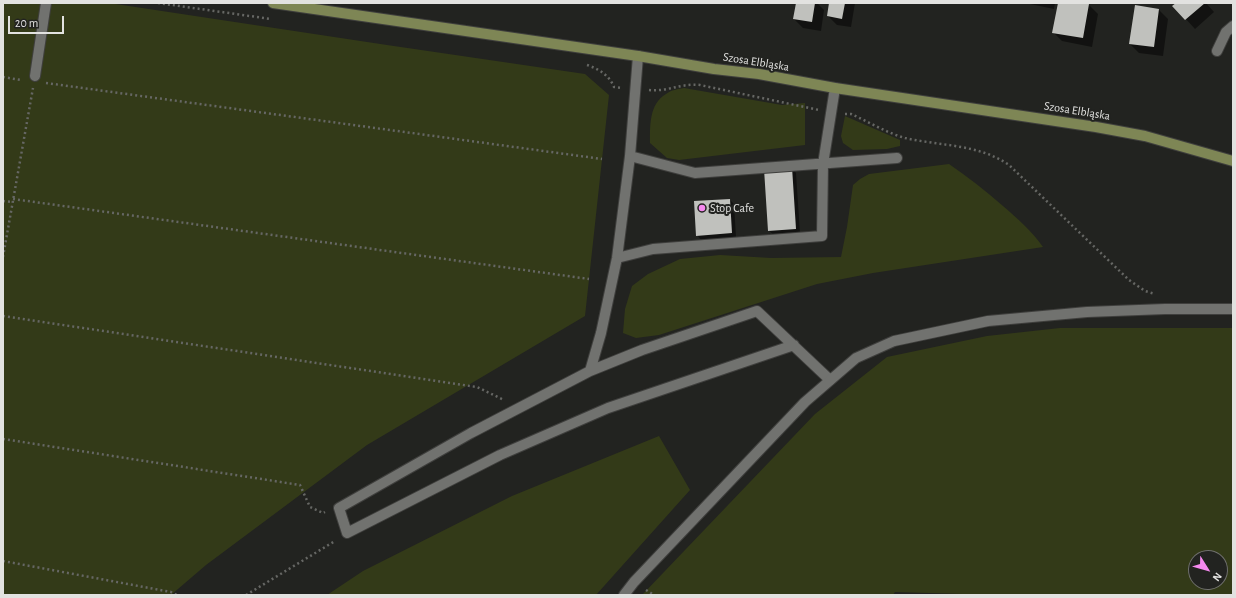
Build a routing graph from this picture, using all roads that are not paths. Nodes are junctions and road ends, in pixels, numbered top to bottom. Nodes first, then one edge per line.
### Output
1 (46, 3) edge
2 (273, 3) edge
3 (1233, 26) edge
4 (1217, 50) dead end
5 (638, 56) junction
6 (34, 79) road end
7 (835, 88) junction
8 (630, 156) junction
9 (897, 158) dead end
10 (1233, 161) edge
11 (823, 164) junction
12 (617, 258) junction
13 (1233, 308) edge
14 (794, 345) junction
15 (590, 371) junction
16 (830, 380) junction
17 (624, 595) edge

1 - 6 street
2 - 5 main road, Szosa Elbląska
3 - 4 street
5 - 7 main road, Szosa Elbląska
5 - 8 street
7 - 10 main road, Szosa Elbląska
7 - 11 street
8 - 11 street
8 - 12 street
9 - 11 street
11 - 12 street
12 - 15 street
13 - 16 street
14 - 15 street
14 - 15 street
14 - 16 street
16 - 17 street

